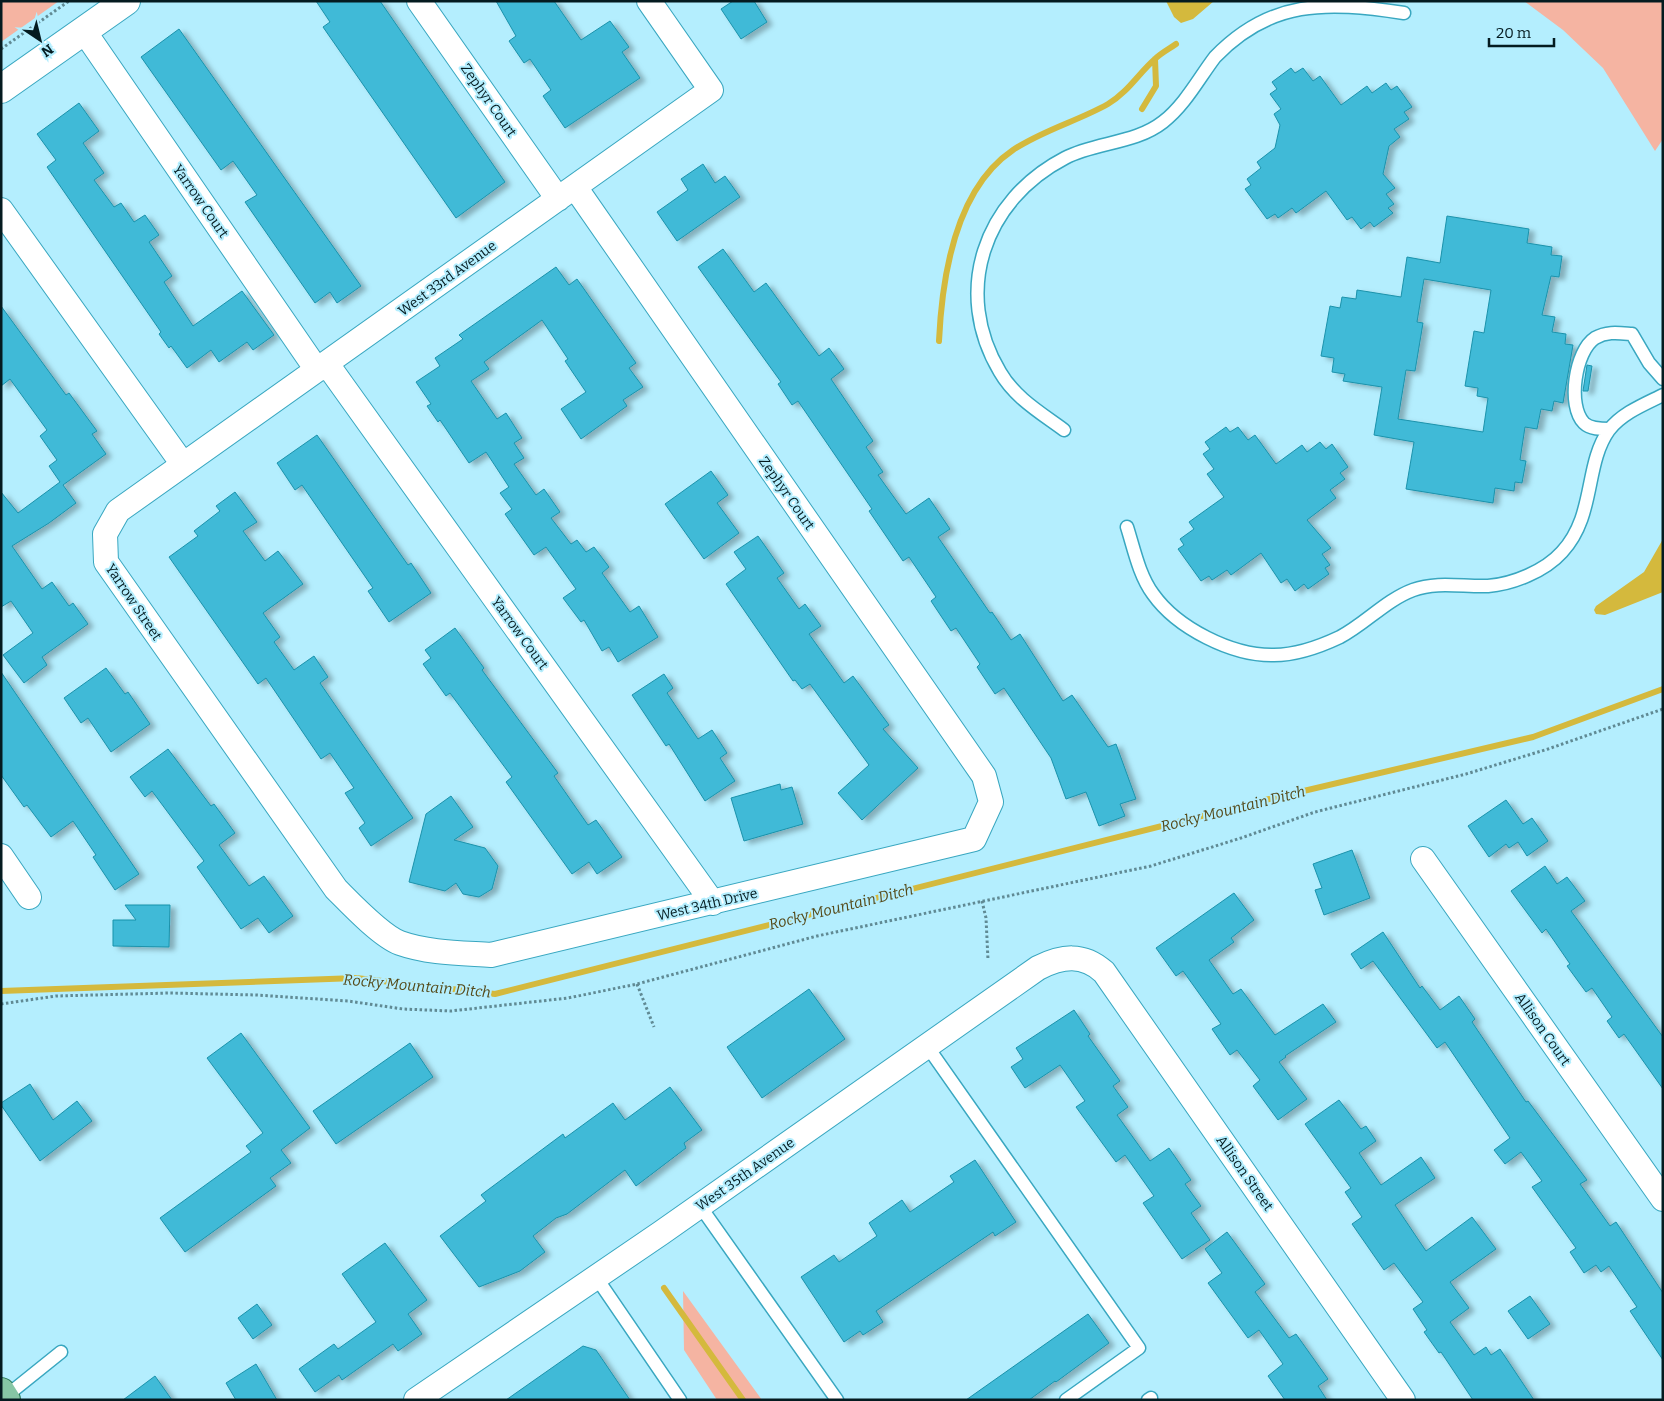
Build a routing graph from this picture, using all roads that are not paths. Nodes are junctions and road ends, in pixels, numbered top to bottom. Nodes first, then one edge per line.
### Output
1 (126, 1) edge
2 (419, 1) edge
3 (649, 1) edge
4 (1404, 13) dead end
5 (84, 31) junction
6 (1, 89) edge
7 (567, 193) junction
8 (1, 210) edge
9 (322, 367) junction
10 (1663, 379) edge
11 (1663, 395) edge
12 (1610, 429) junction
13 (1064, 430) dead end
14 (182, 464) junction
15 (1127, 527) dead end
16 (991, 802) joint
17 (1, 856) edge
18 (1423, 858) dead end
19 (29, 896) dead end
20 (713, 903) junction
21 (398, 943) joint
22 (1077, 958) joint
23 (927, 1046) junction
24 (1663, 1199) edge
25 (700, 1206) junction
26 (596, 1278) junction
27 (61, 1352) dead end
28 (3, 1397) edge
29 (416, 1400) edge
30 (680, 1400) edge
31 (836, 1400) edge
32 (1066, 1400) edge
33 (1403, 1400) edge

1 - 5 street
2 - 7 street, Zephyr Court
3 - 7 street, West 33rd Avenue
4 - 13 lane
5 - 6 street
5 - 9 street, Yarrow Court
7 - 9 street, West 33rd Avenue
7 - 16 street, Zephyr Court
8 - 14 street
9 - 14 street, West 33rd Avenue
9 - 20 street, Yarrow Court
10 - 12 lane
11 - 12 lane
12 - 15 lane
14 - 21 street, Yarrow Street
16 - 20 street, West 34th Drive
17 - 19 street
18 - 24 street, Allison Court
20 - 21 street, West 34th Drive
22 - 23 street, West 35th Avenue
22 - 33 street, Allison Street
23 - 25 street, West 35th Avenue
23 - 32 lane
25 - 26 street, West 35th Avenue
25 - 31 lane
26 - 29 street, West 35th Avenue
26 - 30 lane
27 - 28 lane

